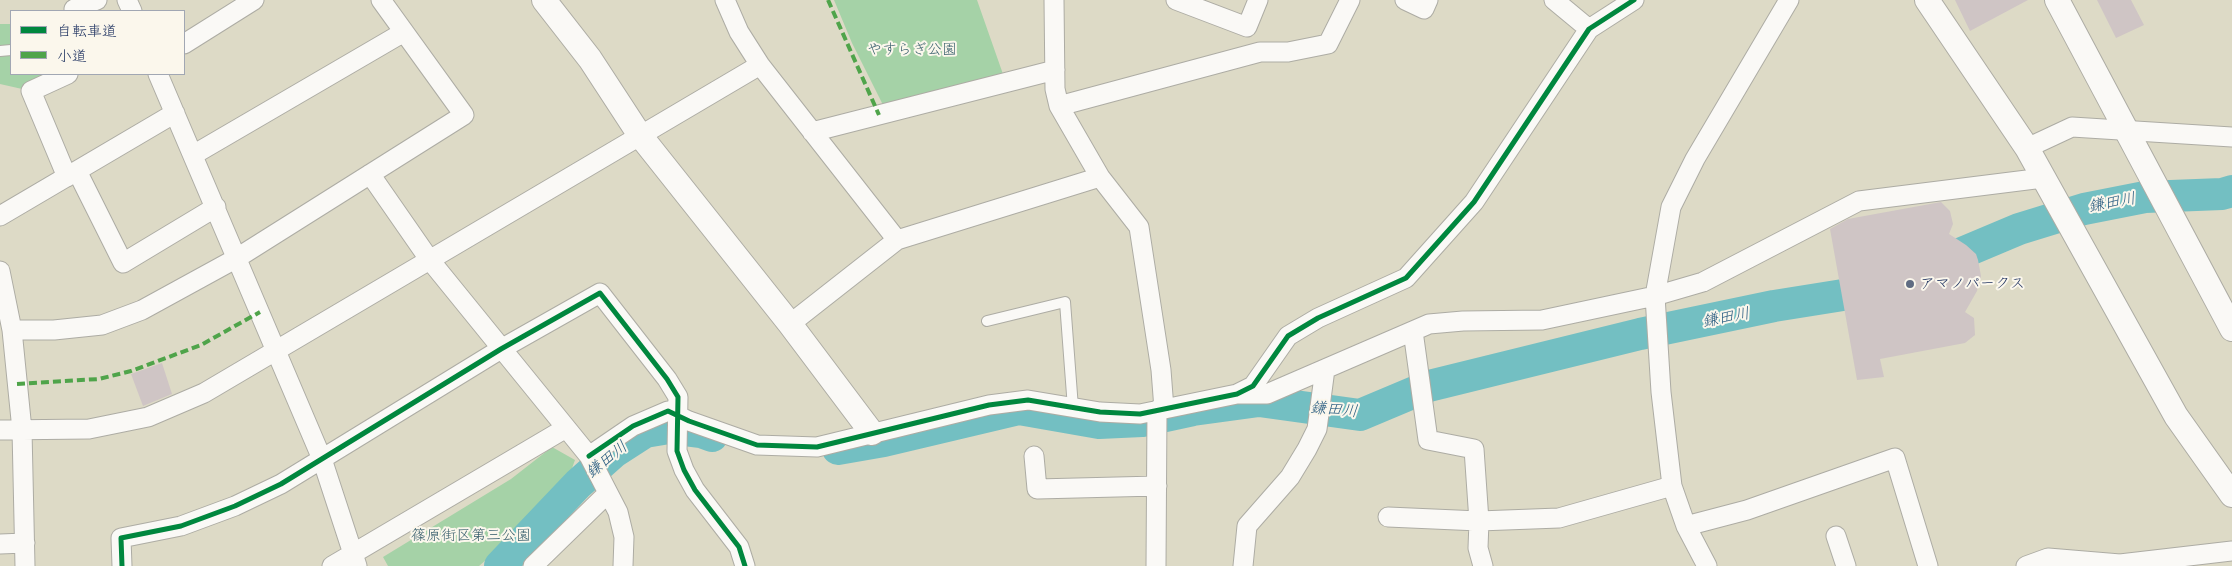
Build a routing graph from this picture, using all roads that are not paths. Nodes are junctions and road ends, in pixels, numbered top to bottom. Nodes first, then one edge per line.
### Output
1 (98, 0) edge
2 (254, 0) edge
3 (381, 0) edge
4 (544, 0) edge
5 (725, 0) edge
6 (1054, 0) edge
7 (1176, 0) edge
8 (1258, 0) edge
9 (1350, 0) edge
10 (1405, 0) edge
11 (1428, 0) edge
12 (1554, 0) edge
13 (1634, 0) edge
14 (1789, 0) edge
15 (1927, 0) edge
16 (2057, 0) edge
17 (73, 10) edge
18 (1590, 28) junction
19 (404, 32) junction
20 (185, 43) edge
21 (760, 65) junction
22 (1055, 70) junction
23 (63, 75) edge
24 (158, 75) edge
25 (42, 79) edge
26 (1059, 106) junction
27 (175, 113) junction
28 (812, 132) junction
29 (2128, 132) junction
30 (639, 134) junction
31 (2232, 137) edge
32 (2026, 148) junction
33 (193, 155) junction
34 (72, 174) junction
35 (370, 174) junction
36 (1100, 177) junction
37 (2043, 178) junction
38 (216, 207) junction
39 (0, 216) edge
40 (897, 240) junction
41 (238, 258) junction
42 (429, 259) junction
43 (0, 271) edge
44 (1655, 296) junction
45 (987, 321) dead end
46 (790, 324) junction
47 (2231, 325) edge
48 (12, 330) junction
49 (1413, 331) junction
50 (501, 349) junction
51 (277, 350) junction
52 (1325, 369) junction
53 (1237, 394) junction
54 (1073, 408) junction
55 (1161, 410) junction
56 (677, 416) junction
57 (566, 428) junction
58 (0, 430) edge
59 (22, 430) junction
60 (872, 433) junction
61 (588, 456) junction
62 (1034, 456) dead end
63 (322, 459) junction
64 (1157, 486) junction
65 (1672, 486) junction
66 (608, 493) junction
67 (2232, 495) edge
68 (1388, 517) dead end
69 (1479, 521) junction
70 (1686, 526) junction
71 (1836, 536) dead end
72 (0, 544) edge
73 (25, 544) junction
74 (2232, 551) edge
75 (355, 560) edge
76 (25, 566) edge
77 (122, 566) edge
78 (332, 566) edge
79 (533, 566) edge
80 (624, 566) edge
81 (745, 566) edge
82 (1156, 566) edge
83 (1243, 566) edge
84 (1483, 566) edge
85 (1707, 566) edge
86 (1846, 566) edge
87 (1928, 566) edge
88 (2026, 566) edge

1 - 17 street
2 - 20 street
3 - 19 street
4 - 30 street
5 - 21 street
6 - 22 street
7 - 8 street
9 - 26 street
10 - 11 street
12 - 18 street
13 - 18 street
14 - 44 street
15 - 32 street
16 - 29 street
18 - 53 street
19 - 33 street
19 - 35 street
21 - 28 street
21 - 30 street
22 - 26 street
22 - 28 street
23 - 25 street
24 - 27 street
25 - 34 street
26 - 36 street
27 - 33 street
27 - 34 street
28 - 40 street
29 - 31 street
29 - 32 street
29 - 47 street
30 - 42 street
30 - 46 street
32 - 37 street
33 - 38 street
34 - 38 street
34 - 39 street
35 - 41 street
35 - 42 street
36 - 40 street
36 - 55 street
37 - 44 street
37 - 67 street
38 - 41 street
40 - 46 street
41 - 48 street
41 - 51 street
42 - 50 street
42 - 51 street
43 - 48 street
44 - 49 street
44 - 65 street
45 - 54 lane
46 - 60 street
48 - 59 street
49 - 52 street
49 - 69 street
50 - 56 street
50 - 57 street
50 - 63 street
51 - 59 street
51 - 63 street
52 - 53 street
52 - 83 street
53 - 55 street
54 - 55 street
54 - 60 street
55 - 64 street
56 - 60 street
56 - 61 street
56 - 81 street
57 - 61 street
57 - 75 street
58 - 59 street
59 - 73 street
61 - 66 street
62 - 64 street
63 - 75 street
63 - 77 street
64 - 82 street
65 - 69 street
65 - 70 street
66 - 79 street
66 - 80 street
68 - 69 street
69 - 84 street
70 - 85 street
70 - 87 street
71 - 86 street
72 - 73 street
73 - 76 street
74 - 88 street
75 - 78 street

